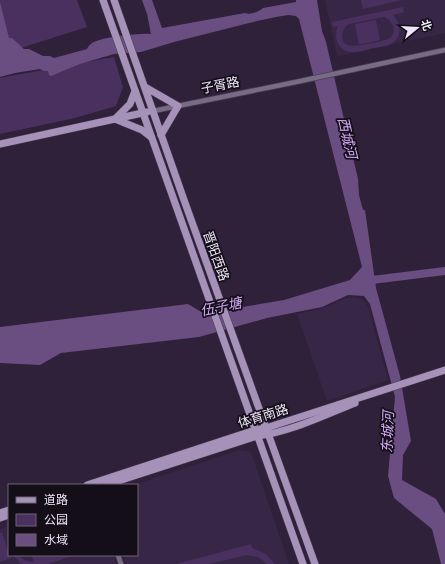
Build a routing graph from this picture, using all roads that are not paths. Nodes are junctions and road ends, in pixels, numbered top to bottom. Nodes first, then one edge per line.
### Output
1 (103, 0) edge
2 (114, 0) edge
3 (445, 50) edge
4 (145, 87) junction
5 (135, 91) junction
6 (178, 106) junction
7 (153, 111) junction
8 (143, 113) junction
9 (114, 119) junction
10 (161, 135) junction
11 (151, 137) junction
12 (0, 144) edge
13 (445, 370) edge
14 (445, 374) edge
15 (413, 382) junction
16 (267, 431) junction
17 (256, 433) junction
18 (92, 484) edge
19 (109, 484) edge
20 (303, 564) edge
21 (315, 564) edge

1 - 5 main road, 晋阳西路
2 - 4 main road, 晋阳西路
3 - 6 street, 子胥路
4 - 6 main road
4 - 7 main road, 晋阳西路
5 - 8 main road, 晋阳西路
5 - 9 main road
6 - 7 street, 子胥路
6 - 10 main road
7 - 8 main road, 子胥路
7 - 10 main road, 晋阳西路
8 - 9 main road, 子胥路
8 - 11 main road, 晋阳西路
9 - 11 main road
9 - 12 main road, 子胥路
10 - 16 main road, 晋阳西路
11 - 17 main road, 晋阳西路
13 - 15 main road, 体育南路
14 - 15 main road, 体育南路
15 - 16 main road, 体育南路
16 - 17 main road, 体育南路
16 - 21 main road, 晋阳西路
17 - 18 main road, 体育南路
17 - 19 main road, 体育南路
17 - 20 main road, 晋阳西路

